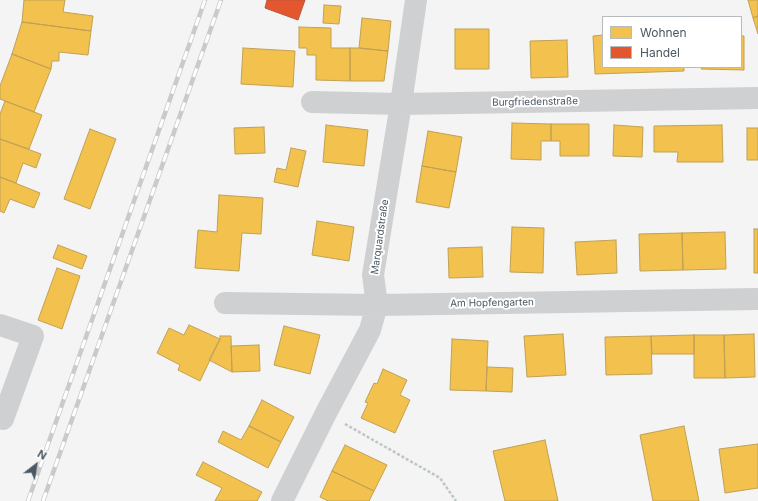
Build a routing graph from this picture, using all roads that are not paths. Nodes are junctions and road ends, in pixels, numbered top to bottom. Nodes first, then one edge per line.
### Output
1 (416, 0) edge
2 (758, 98) edge
3 (312, 102) dead end
4 (401, 104) junction
5 (758, 300) edge
6 (225, 303) dead end
7 (377, 305) junction
8 (0, 325) edge
9 (3, 419) dead end
10 (282, 501) edge

1 - 4 street, Marquardstraße
2 - 4 street, Burgfriedenstraße
3 - 4 street, Burgfriedenstraße
4 - 7 street, Marquardstraße
5 - 7 street, Am Hopfengarten
6 - 7 street, Am Hopfengarten
7 - 10 street, Marquardstraße
8 - 9 street

